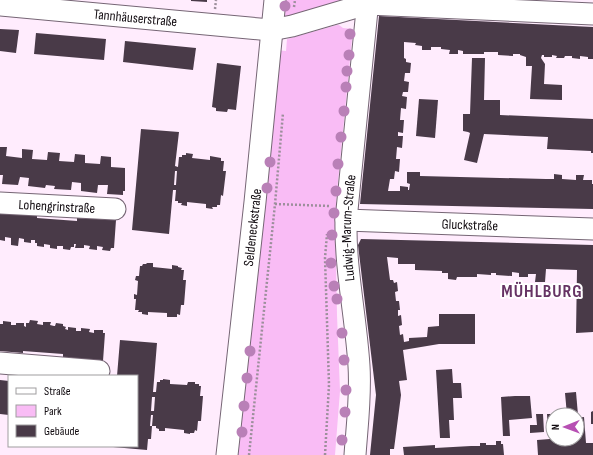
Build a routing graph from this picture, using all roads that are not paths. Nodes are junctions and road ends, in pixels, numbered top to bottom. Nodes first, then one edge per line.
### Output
1 (275, 0) edge
2 (368, 2) edge
3 (0, 5) edge
4 (593, 14) edge
5 (271, 30) junction
6 (0, 203) edge
7 (115, 209) dead end
8 (346, 213) junction
9 (593, 229) edge
10 (0, 363) edge
11 (99, 371) dead end
12 (227, 455) edge
13 (355, 455) edge

1 - 5 street, Seldeneckstraße
2 - 4 street, Tannhäuserstraße
2 - 5 street, Tannhäuserstraße
2 - 8 street, Ludwig-Marum-Straße
3 - 5 street, Tannhäuserstraße
5 - 12 street, Seldeneckstraße
6 - 7 street, Lohengrinstraße
8 - 9 street, Gluckstraße
8 - 13 street, Ludwig-Marum-Straße
10 - 11 street

